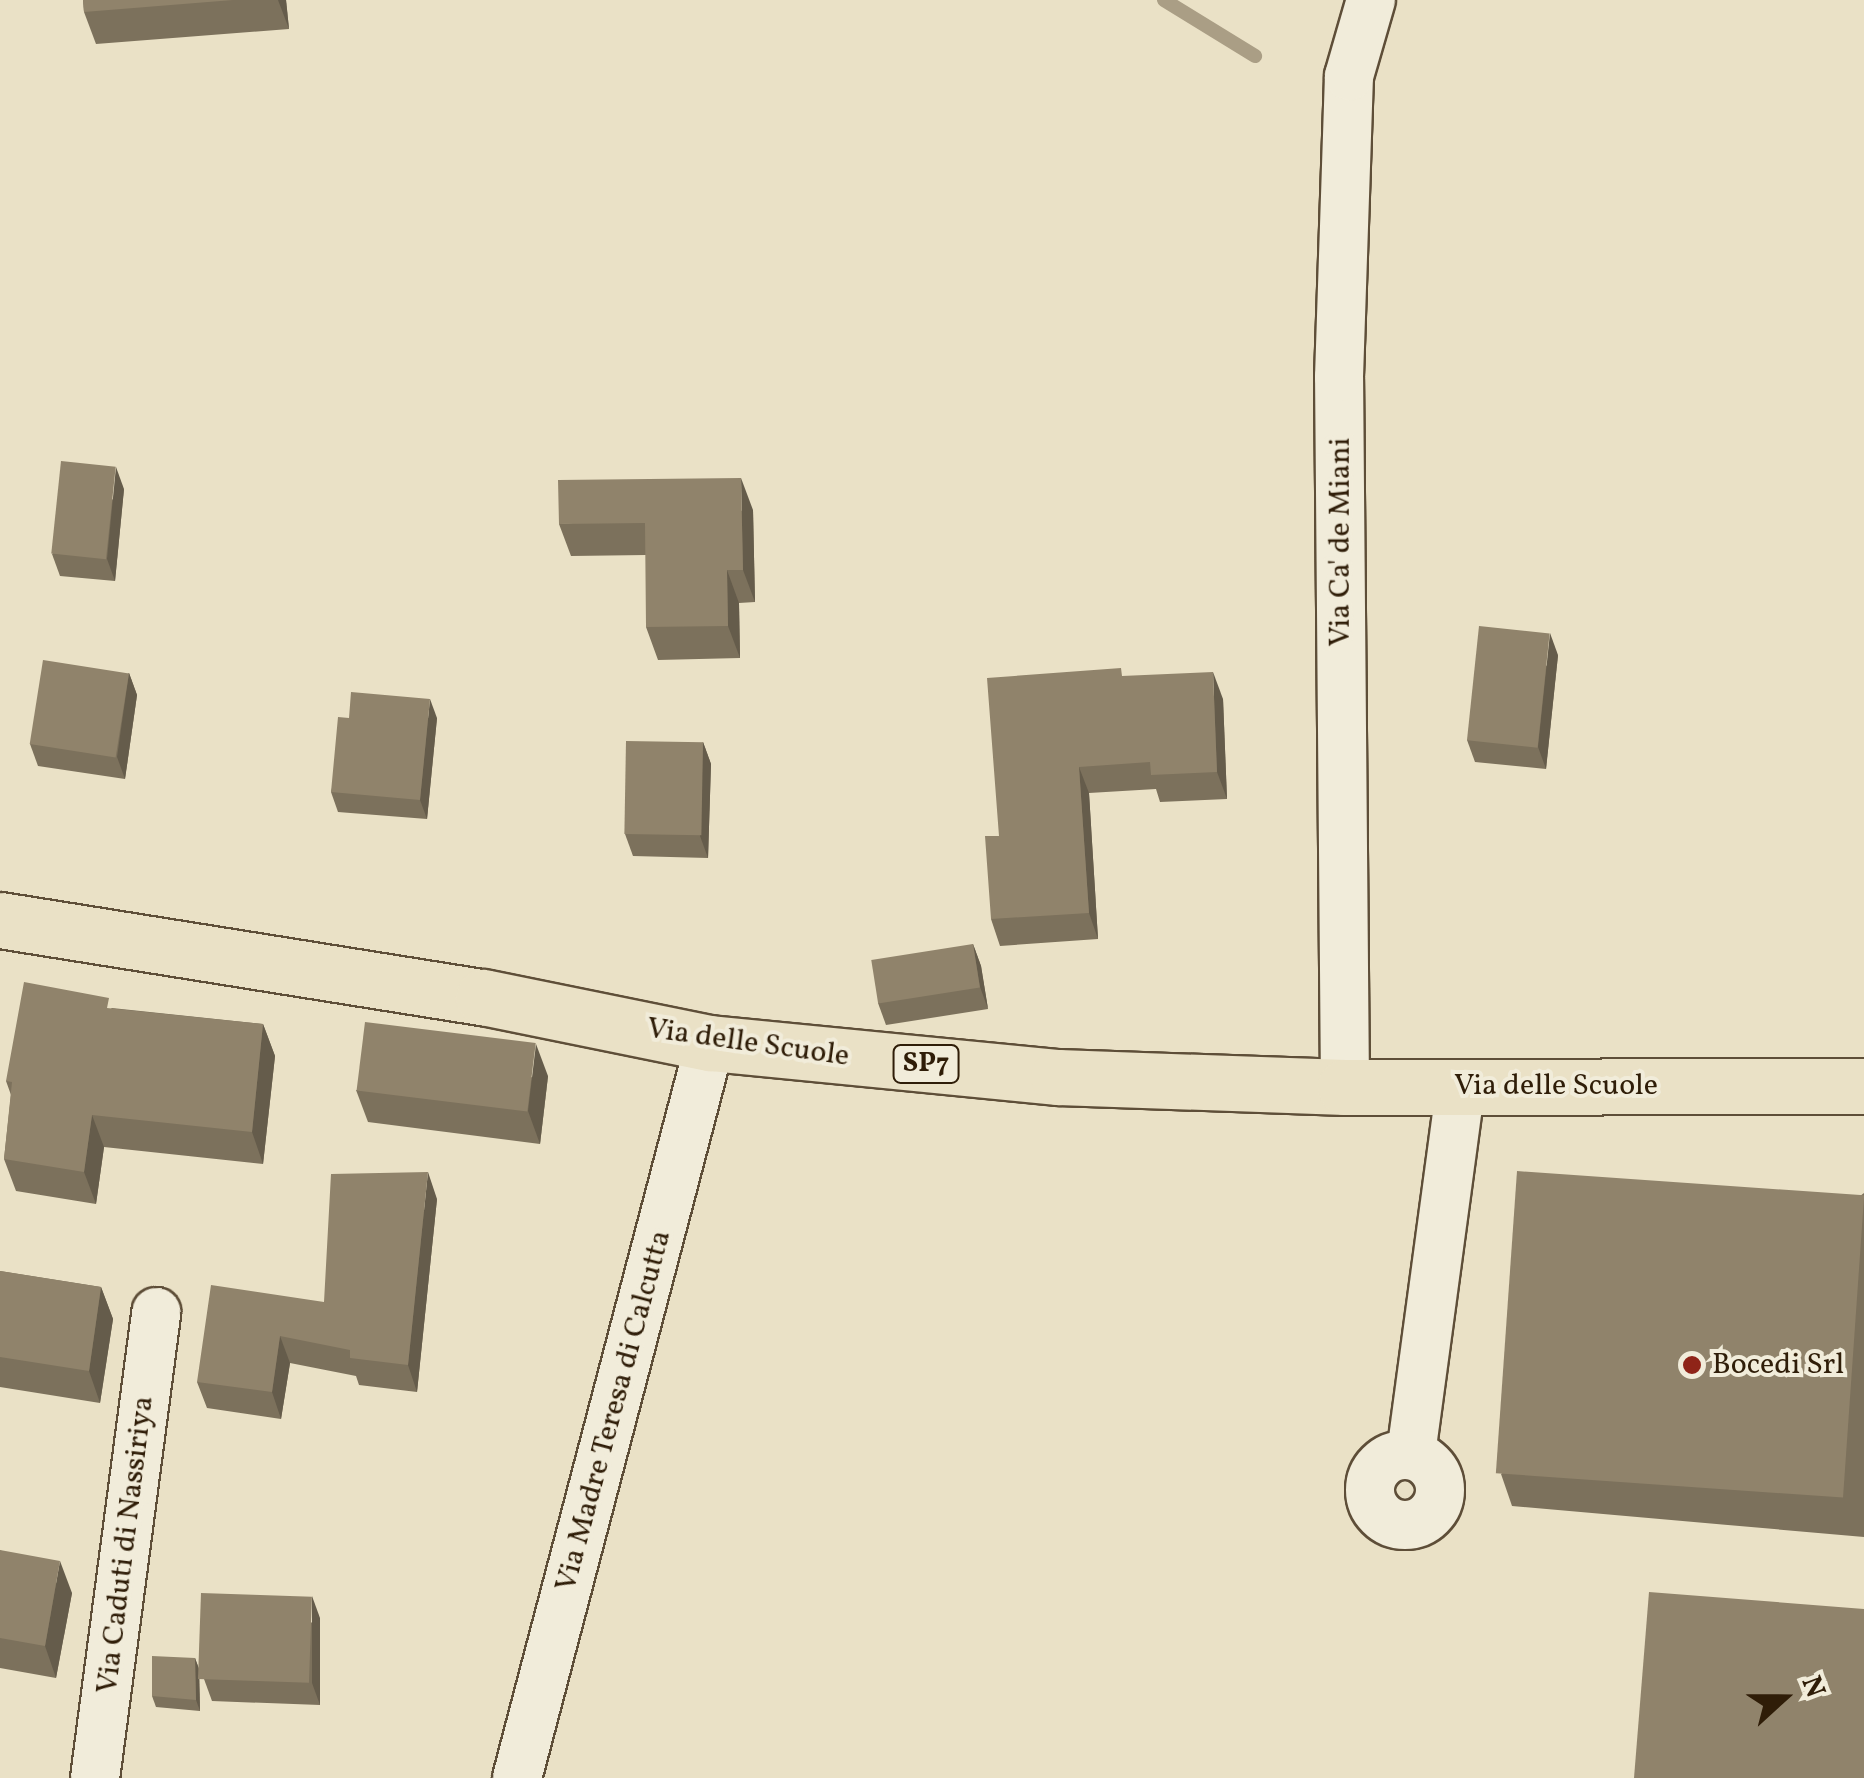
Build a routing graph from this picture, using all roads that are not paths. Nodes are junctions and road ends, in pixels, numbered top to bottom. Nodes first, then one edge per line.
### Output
1 (1371, 0) edge
2 (0, 920) edge
3 (710, 1043) junction
4 (1460, 1085) junction
5 (1346, 1086) junction
6 (1864, 1086) edge
7 (156, 1312) dead end
8 (1411, 1454) dead end
9 (95, 1778) edge
10 (516, 1778) edge

1 - 5 street, Via Ca' de Miani
2 - 3 main road, Via delle Scuole / SP7
3 - 5 main road, Via delle Scuole / SP7
3 - 10 street, Via Madre Teresa di Calcutta
4 - 5 main road, Via delle Scuole / SP7
4 - 6 main road, Via delle Scuole / SP7
4 - 8 street
7 - 9 street, Via Caduti di Nassiriya

